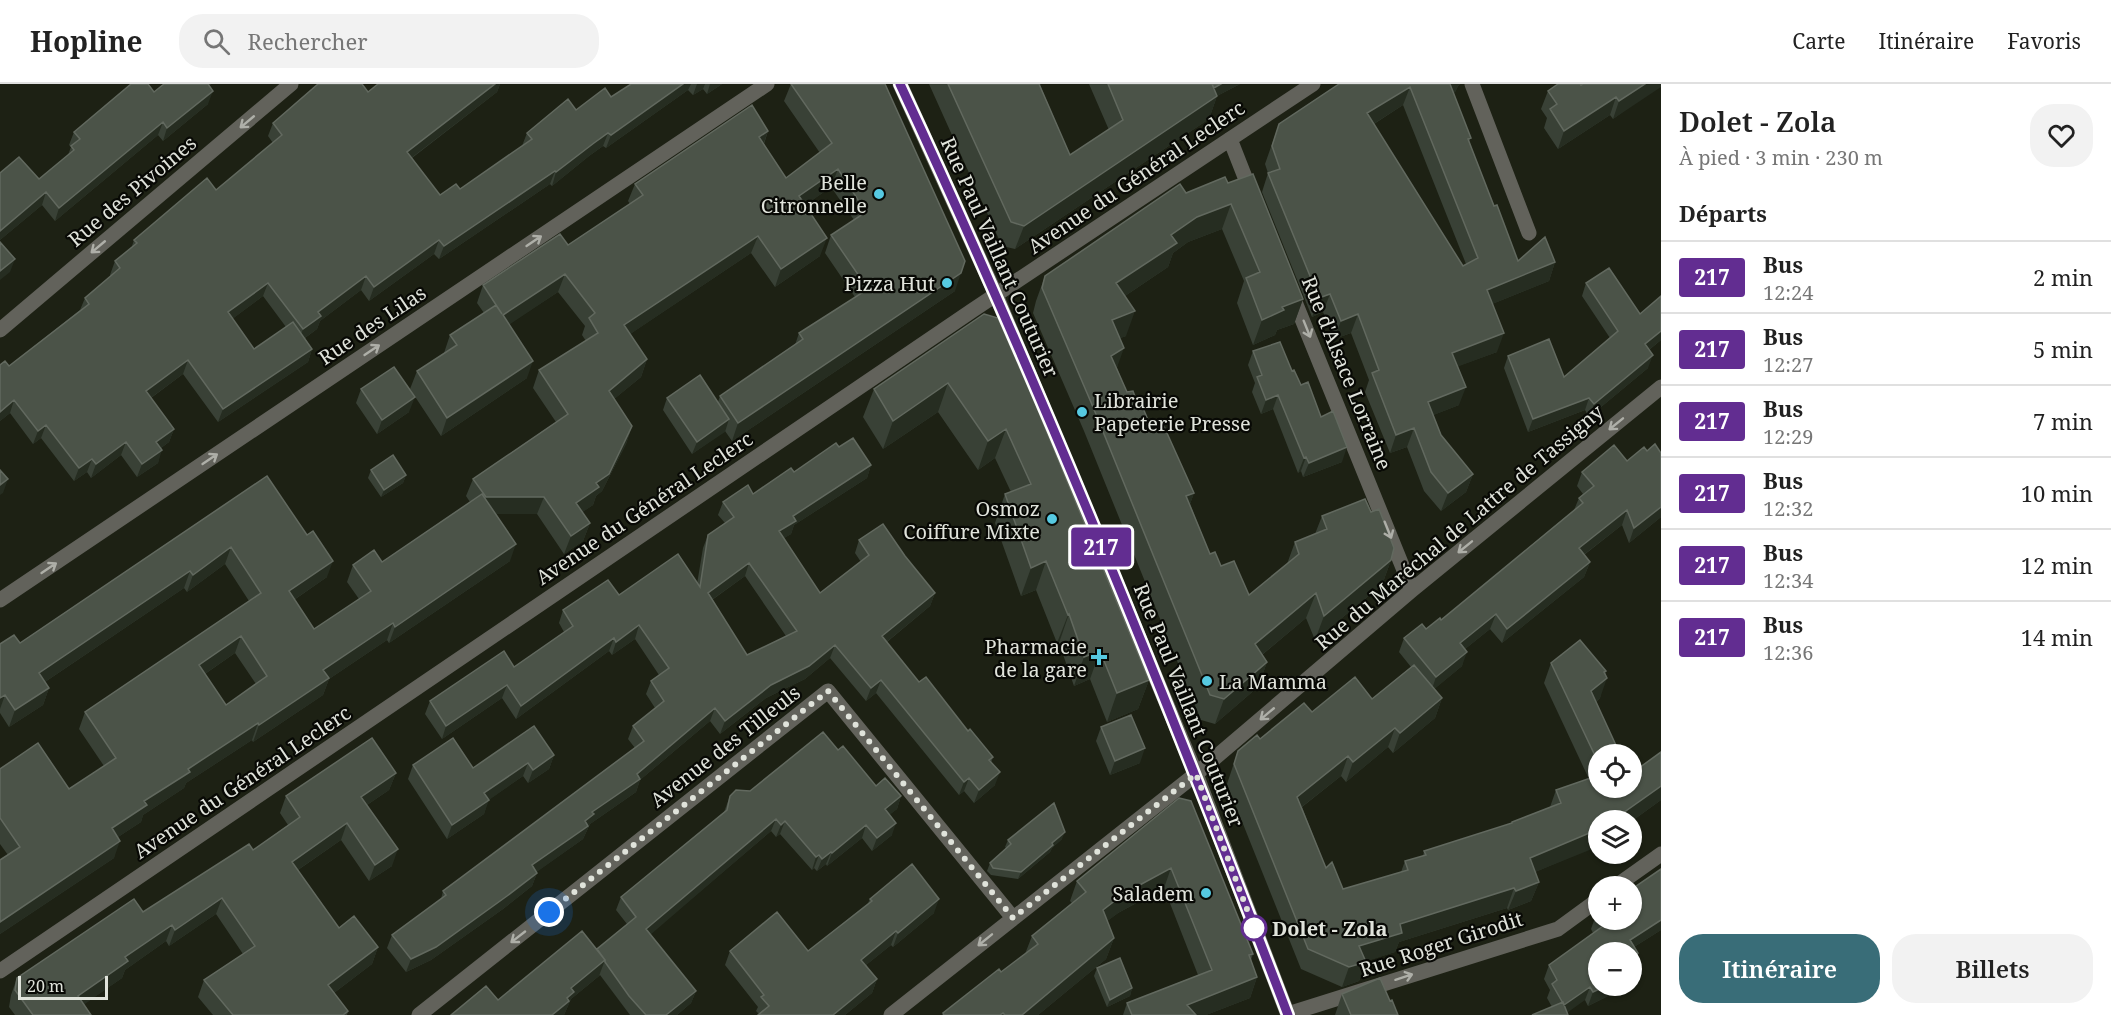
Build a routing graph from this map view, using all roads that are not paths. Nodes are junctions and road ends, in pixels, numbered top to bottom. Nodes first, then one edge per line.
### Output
1 (291, 84) edge
2 (767, 84) edge
3 (900, 84) edge
4 (1313, 84) edge
5 (1472, 84) edge
6 (1230, 139) junction
7 (1257, 207) edge
8 (1529, 233) dead end
9 (1288, 283) edge
10 (996, 295) junction
11 (0, 330) edge
12 (1661, 387) edge
13 (1412, 590) junction
14 (0, 600) edge
15 (1196, 774) junction
16 (1661, 854) edge
17 (1630, 876) edge
18 (1588, 907) edge
19 (1013, 918) junction
20 (0, 971) edge
21 (419, 1015) edge
22 (891, 1015) edge
23 (1288, 1015) edge

1 -> 11 street, Rue des Pivoines
14 -> 2 street, Rue des Lilas
3 - 10 street, Rue Paul Vaillant Couturier
4 - 6 street, Avenue du Général Leclerc
5 - 8 street
6 - 7 street
6 - 10 street, Avenue du Général Leclerc
9 -> 13 street, Rue d'Alsace Lorraine
10 - 15 street, Rue Paul Vaillant Couturier
10 - 20 street, Avenue du Général Leclerc
12 -> 13 street, Rue du Maréchal de Lattre de Tassigny
13 -> 15 street, Rue du Maréchal de Lattre de Tassigny
15 - 19 street, Rue du Maréchal de Lattre de Tassigny
15 - 23 street, Rue Paul Vaillant Couturier
16 - 17 street
23 -> 18 street, Rue Roger Girodit
19 -> 21 street, Avenue des Tilleuls
19 -> 22 street, Rue du Maréchal de Lattre de Tassigny

